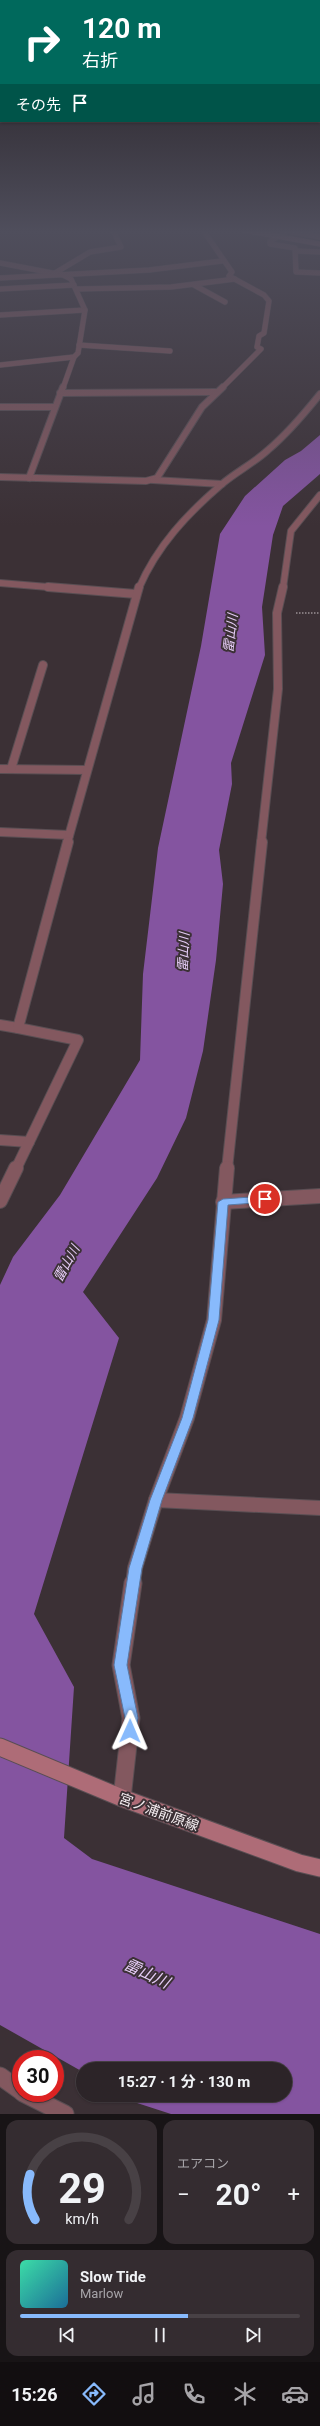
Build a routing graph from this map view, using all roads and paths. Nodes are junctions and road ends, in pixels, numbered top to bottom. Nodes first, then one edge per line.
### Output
1 (82, 329) edge
2 (265, 329) edge
3 (79, 345) junction
4 (170, 351) dead end
5 (74, 357) junction
6 (0, 365) edge
7 (217, 392) junction
8 (60, 393) junction
9 (320, 394) edge
10 (0, 407) edge
11 (55, 408) junction
12 (0, 477) edge
13 (29, 478) junction
14 (153, 480) junction
15 (222, 484) junction
16 (320, 496) edge
17 (0, 583) edge
18 (136, 594) junction
19 (43, 665) dead end
20 (0, 769) edge
21 (11, 769) junction
22 (86, 770) junction
23 (0, 832) edge
24 (69, 835) junction
25 (0, 1025) edge
26 (18, 1028) junction
27 (0, 1140) edge
28 (28, 1142) junction
29 (320, 1196) edge
30 (0, 1201) edge
31 (223, 1202) junction
32 (156, 1500) junction
33 (320, 1508) edge
34 (0, 1747) edge
35 (122, 1798) junction
36 (320, 1868) edge
37 (0, 2076) edge
38 (12, 2085) edge
39 (42, 2102) edge
40 (65, 2114) edge

1 - 3 street
2 - 7 street
3 - 4 street
3 - 5 street
5 - 6 street
5 - 8 street
7 - 8 street
7 - 14 street
8 - 11 street
9 - 15 street
10 - 11 street
11 - 13 street
12 - 13 street
13 - 14 street
14 - 15 street
15 - 18 street
16 - 31 street
17 - 18 street
18 - 22 street
19 - 21 street
20 - 21 street
21 - 22 street
22 - 24 street
23 - 24 street
24 - 26 street
25 - 26 street
26 - 28 street
27 - 28 street
28 - 30 street
29 - 31 street
31 - 32 street
32 - 33 street
32 - 35 street
34 - 35 main road, 宮ノ浦前原線
35 - 36 main road, 宮ノ浦前原線
37 - 38 street
39 - 40 street

